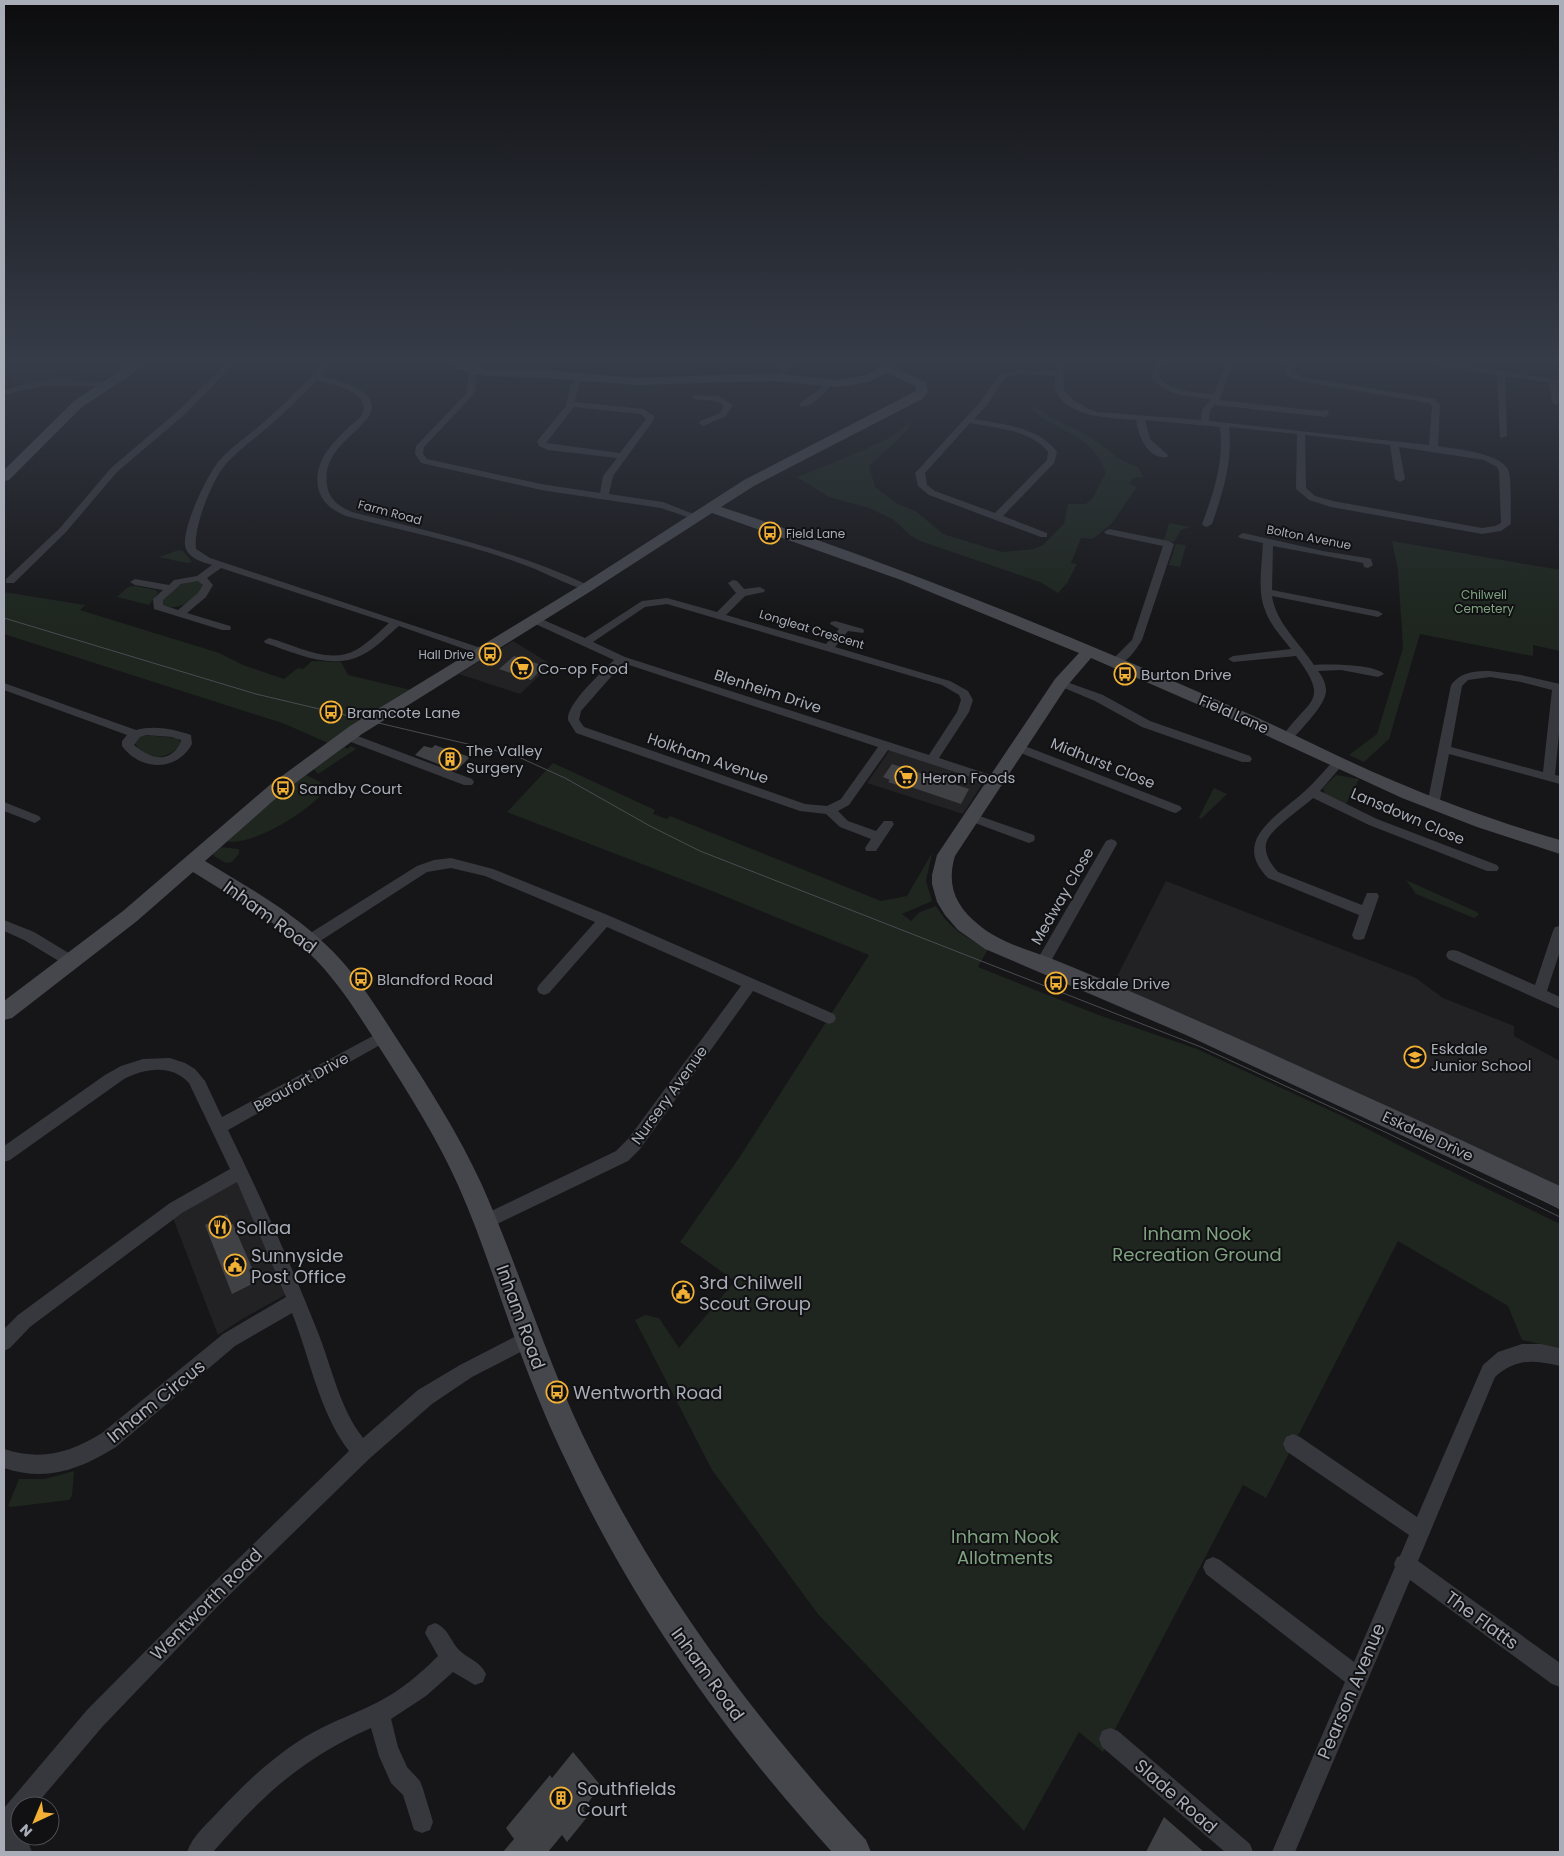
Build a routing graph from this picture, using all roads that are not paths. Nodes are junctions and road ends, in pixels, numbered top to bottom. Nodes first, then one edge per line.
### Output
1 (33, 449) edge
2 (139, 449) edge
3 (238, 449) edge
4 (333, 449) edge
5 (420, 449) edge
6 (561, 449) edge
7 (629, 449) edge
8 (814, 449) edge
9 (941, 449) edge
10 (1052, 449) edge
11 (1154, 449) edge
12 (1227, 449) edge
13 (1301, 449) edge
14 (1395, 449) edge
15 (1437, 449) edge
16 (1164, 452) dead end
17 (623, 456) junction
18 (4, 477) edge
19 (1400, 479) dead end
20 (604, 496) junction
21 (703, 512) junction
22 (997, 517) junction
23 (1207, 524) dead end
24 (1109, 532) dead end
25 (1044, 535) dead end
26 (1243, 536) dead end
27 (1268, 542) junction
28 (220, 564) junction
29 (1368, 565) dead end
30 (200, 578) junction
31 (10, 581) dead end
32 (135, 582) dead end
33 (733, 583) dead end
34 (170, 588) junction
35 (586, 588) junction
36 (760, 590) dead end
37 (742, 592) junction
38 (1267, 592) junction
39 (178, 614) junction
40 (1378, 614) dead end
41 (719, 616) junction
42 (536, 620) junction
43 (397, 622) junction
44 (226, 628) dead end
45 (858, 631) dead end
46 (268, 641) dead end
47 (585, 643) junction
48 (828, 648) junction
49 (482, 652) junction
50 (1088, 652) junction
51 (1298, 652) junction
52 (621, 659) junction
53 (1233, 659) dead end
54 (1114, 663) junction
55 (1310, 668) junction
56 (1378, 674) dead end
57 (1061, 683) junction
58 (4, 686) edge
59 (1559, 688) edge
60 (136, 734) dead end
61 (347, 736) junction
62 (1288, 737) junction
63 (886, 745) junction
64 (1017, 747) junction
65 (1444, 748) junction
66 (1246, 759) dead end
67 (932, 760) junction
68 (1339, 762) junction
69 (455, 778) junction
70 (1555, 778) edge
71 (996, 781) junction
72 (468, 782) dead end
73 (446, 788) dead end
74 (1312, 792) junction
75 (1433, 805) junction
76 (4, 806) edge
77 (1176, 809) dead end
78 (829, 810) junction
79 (971, 817) junction
80 (35, 819) dead end
81 (888, 824) dead end
82 (879, 837) junction
83 (1028, 838) dead end
84 (1111, 844) dead end
85 (1560, 847) edge
86 (871, 848) dead end
87 (192, 862) junction
88 (1492, 868) dead end
89 (1372, 896) dead end
90 (1366, 912) junction
91 (605, 920) junction
92 (4, 925) edge
93 (1560, 932) edge
94 (1359, 935) dead end
95 (309, 941) junction
96 (1453, 955) dead end
97 (72, 962) junction
98 (1042, 964) junction
99 (751, 983) junction
100 (544, 989) dead end
101 (1538, 994) junction
102 (1560, 1003) edge
103 (4, 1012) edge
104 (829, 1018) dead end
105 (384, 1036) junction
106 (219, 1127) junction
107 (4, 1155) edge
108 (241, 1171) junction
109 (1560, 1198) edge
110 (485, 1222) junction
111 (296, 1301) junction
112 (528, 1339) junction
113 (4, 1342) edge
114 (1560, 1357) edge
115 (1293, 1444) dead end
116 (362, 1452) junction
117 (4, 1459) edge
118 (1419, 1530) junction
119 (1404, 1564) junction
120 (1213, 1567) dead end
121 (435, 1634) dead end
122 (452, 1658) junction
123 (475, 1674) dead end
124 (1560, 1676) edge
125 (1356, 1677) junction
126 (380, 1713) junction
127 (1110, 1739) dead end
128 (422, 1822) dead end
129 (4, 1826) edge
130 (4, 1838) edge
131 (21, 1852) edge
132 (198, 1852) edge
133 (854, 1852) edge
134 (1242, 1852) edge
135 (1283, 1852) edge

1 - 18 street
2 - 31 street
3 - 28 street
4 - 35 street, Farm Road
5 - 20 street
6 - 17 street
7 - 17 street
8 - 21 street
9 - 22 street
10 - 22 street
11 - 16 street
12 - 23 street
13 - 15 street
14 - 19 street
17 - 20 street
20 - 21 street
21 - 35 street
21 - 50 street, Field Lane
22 - 25 street
24 - 54 street
26 - 27 street, Bolton Avenue
27 - 29 street, Bolton Avenue
27 - 38 street
28 - 30 street
28 - 43 street
30 - 34 street
30 - 39 street
32 - 34 street
33 - 37 street
34 - 39 street
35 - 42 street
36 - 37 street
37 - 41 street
38 - 40 street
38 - 51 street
39 - 44 street
41 - 47 street, Longleat Crescent
41 - 48 street, Longleat Crescent
42 - 47 street, Blenheim Drive
42 - 49 street
43 - 46 street
43 - 49 street
45 - 48 street
47 - 52 street, Blenheim Drive
48 - 67 street, Longleat Crescent
49 - 61 street
50 - 54 street, Field Lane
50 - 57 street, Eskdale Drive
51 - 53 street
51 - 55 street
52 - 63 street, Blenheim Drive
52 - 78 street, Holkham Avenue
54 - 62 street, Field Lane
55 - 56 street
55 - 62 street
57 - 64 street, Eskdale Drive
57 - 66 street
58 - 60 street
59 - 65 street
59 - 70 street
61 - 69 street
61 - 87 street
62 - 68 street, Field Lane
63 - 67 street, Blenheim Drive
63 - 78 street
64 - 71 street, Eskdale Drive
64 - 77 street, Midhurst Close
65 - 70 street
65 - 75 street
67 - 71 street, Blenheim Drive
68 - 74 street
68 - 75 street, Field Lane
69 - 72 street
69 - 73 street
71 - 79 street, Eskdale Drive
74 - 88 street, Lansdown Close
74 - 90 street
75 - 85 street, Field Lane
76 - 80 street
78 - 82 street
79 - 83 street
79 - 98 street, Eskdale Drive
81 - 82 street
82 - 86 street
84 - 98 street, Medway Close
87 - 95 street, Inham Road
87 - 97 street
89 - 90 street
90 - 94 street
91 - 95 street
91 - 99 street
91 - 100 street
92 - 97 street
93 - 101 street
95 - 105 street, Inham Road
96 - 101 street
97 - 103 street
98 - 109 street, Eskdale Drive
99 - 104 street
99 - 110 street, Nursery Avenue
101 - 102 street
105 - 106 street, Beaufort Drive
105 - 110 street, Inham Road
106 - 107 street
106 - 108 street
108 - 111 street
108 - 113 street
110 - 112 street, Inham Road
111 - 116 street
111 - 117 street, Inham Circus
112 - 116 street, Wentworth Road
112 - 133 street, Inham Road
114 - 118 street, Pearson Avenue
115 - 118 street
116 - 129 street, Wentworth Road
118 - 119 street, Pearson Avenue
119 - 124 street, The Flatts
119 - 125 street, Pearson Avenue
120 - 125 street
121 - 122 street
122 - 123 street
122 - 126 street
125 - 135 street, Pearson Avenue
126 - 128 street
126 - 132 street
127 - 134 street, Slade Road
130 - 131 street

